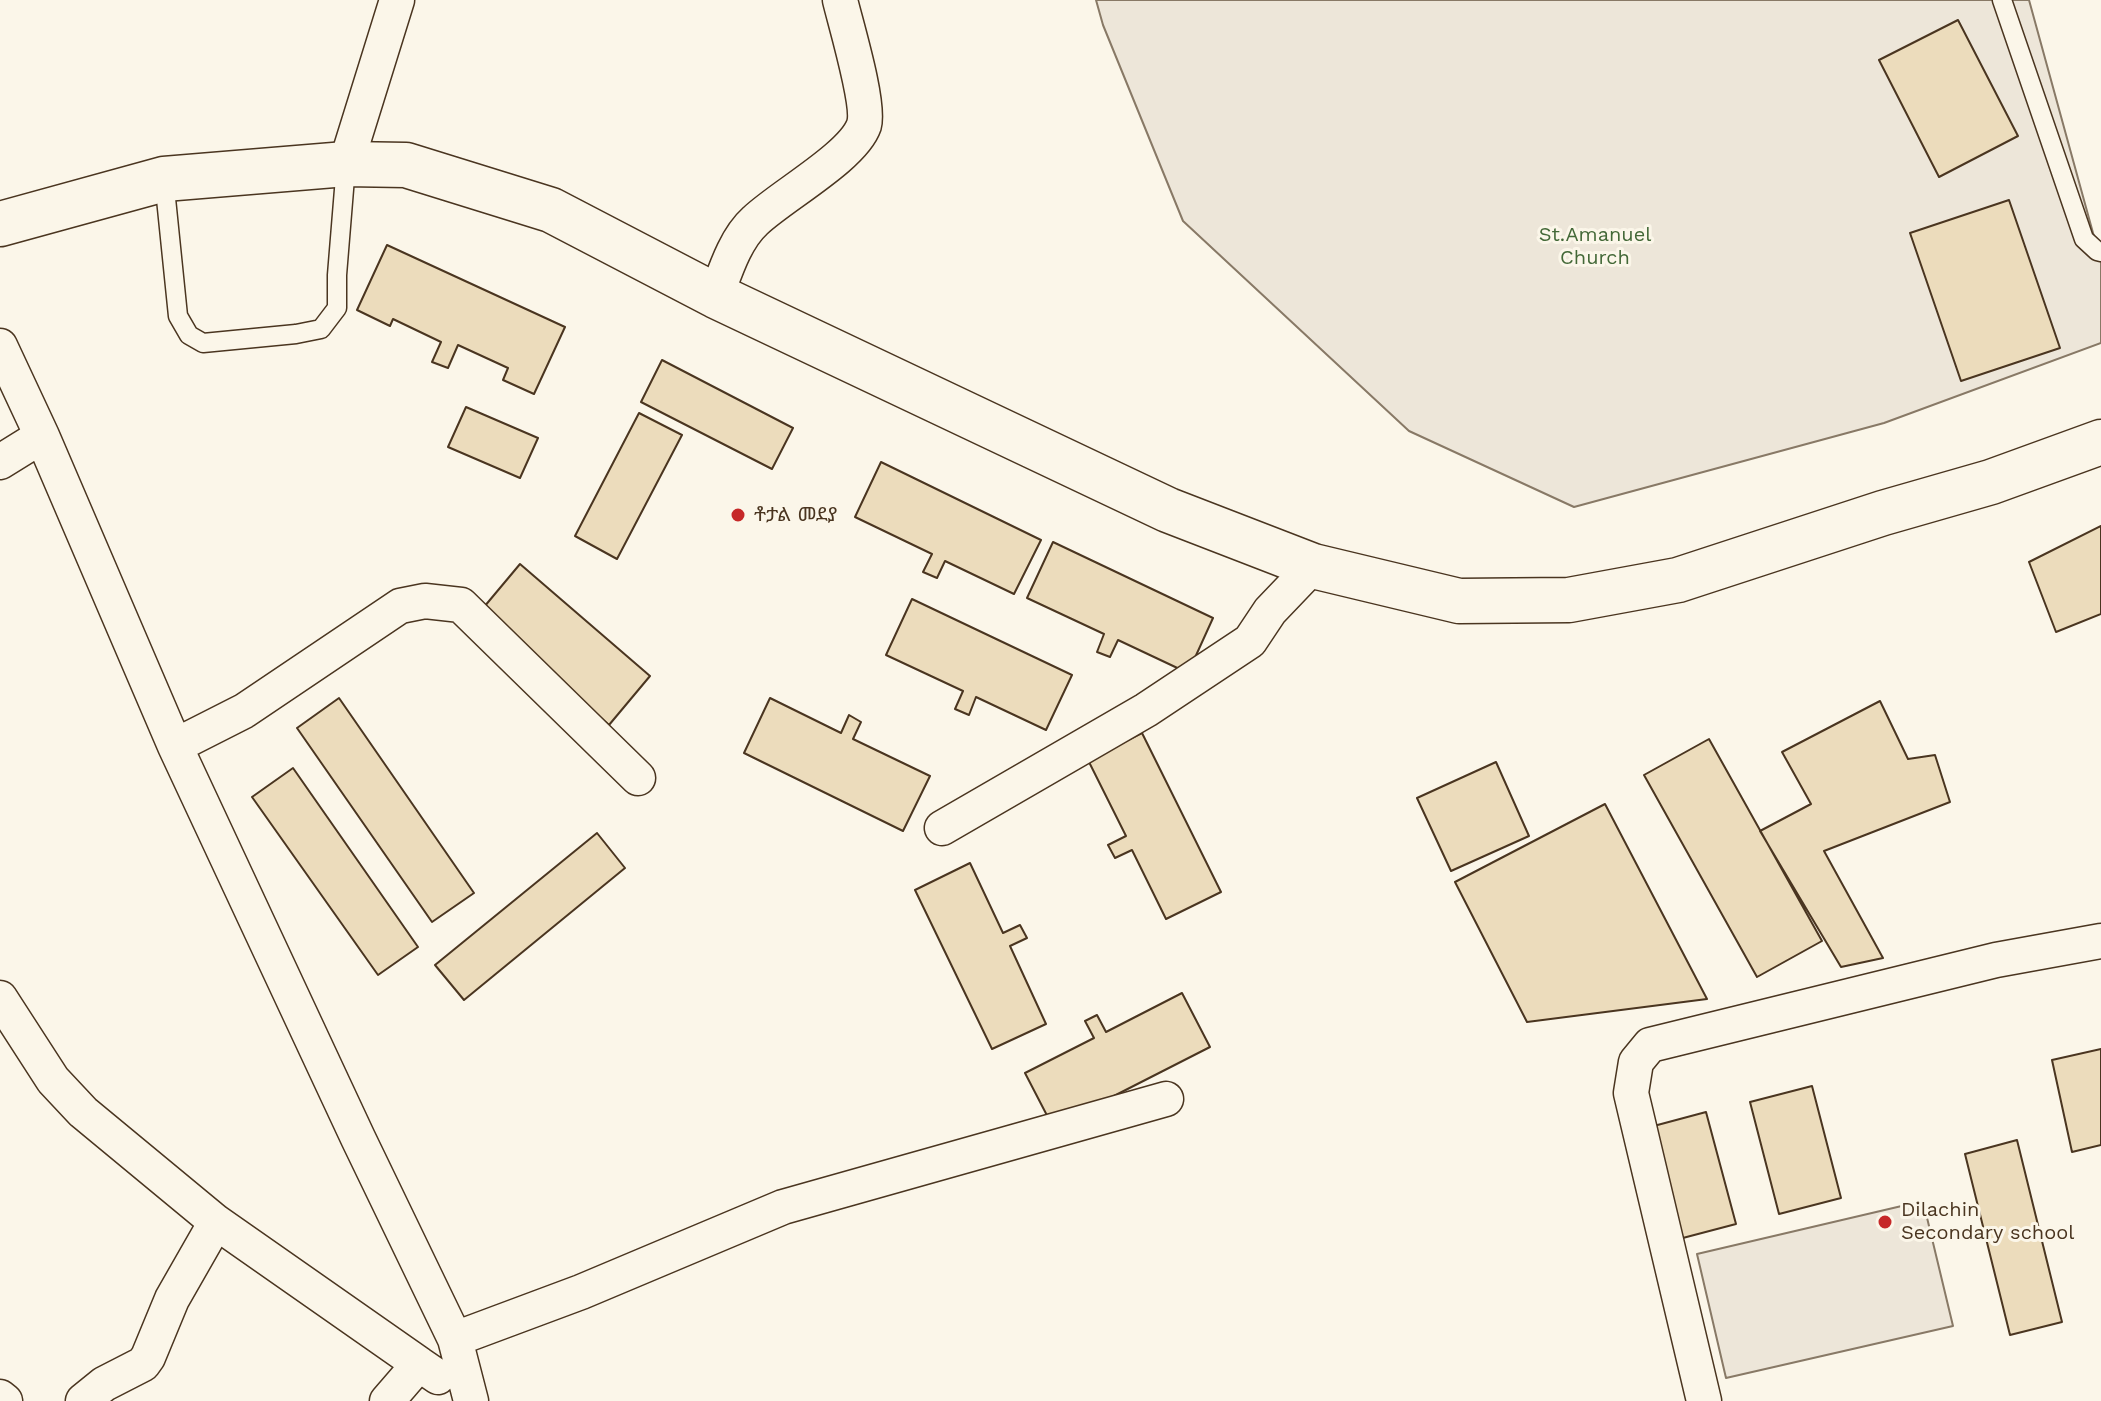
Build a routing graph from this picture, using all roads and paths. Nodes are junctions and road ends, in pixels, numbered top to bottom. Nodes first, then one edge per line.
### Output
1 (397, 0) edge
2 (840, 0) edge
3 (2002, 0) edge
4 (346, 164) junction
5 (164, 179) junction
6 (0, 224) edge
7 (2101, 252) edge
8 (716, 296) junction
9 (0, 346) edge
10 (42, 436) junction
11 (2101, 442) edge
12 (0, 462) edge
13 (1313, 566) junction
14 (175, 746) junction
15 (638, 778) dead end
16 (942, 828) dead end
17 (2101, 941) edge
18 (0, 998) edge
19 (1166, 1099) dead end
20 (216, 1222) junction
21 (455, 1339) junction
22 (419, 1364) junction
23 (0, 1397) edge
24 (470, 1399) edge
25 (5, 1401) edge
26 (83, 1401) edge
27 (387, 1401) edge
28 (1704, 1401) edge

1 - 4 street
2 - 8 street
3 - 7 lane
4 - 5 main road
4 - 5 lane
4 - 8 main road
5 - 6 main road
8 - 13 main road
9 - 10 street
10 - 12 street
10 - 14 street
11 - 13 main road
13 - 16 street
14 - 15 street
14 - 21 street
17 - 28 street
18 - 20 street
19 - 21 street
20 - 22 street
20 - 26 street
21 - 24 street
22 - 24 street
22 - 27 street
23 - 25 street

